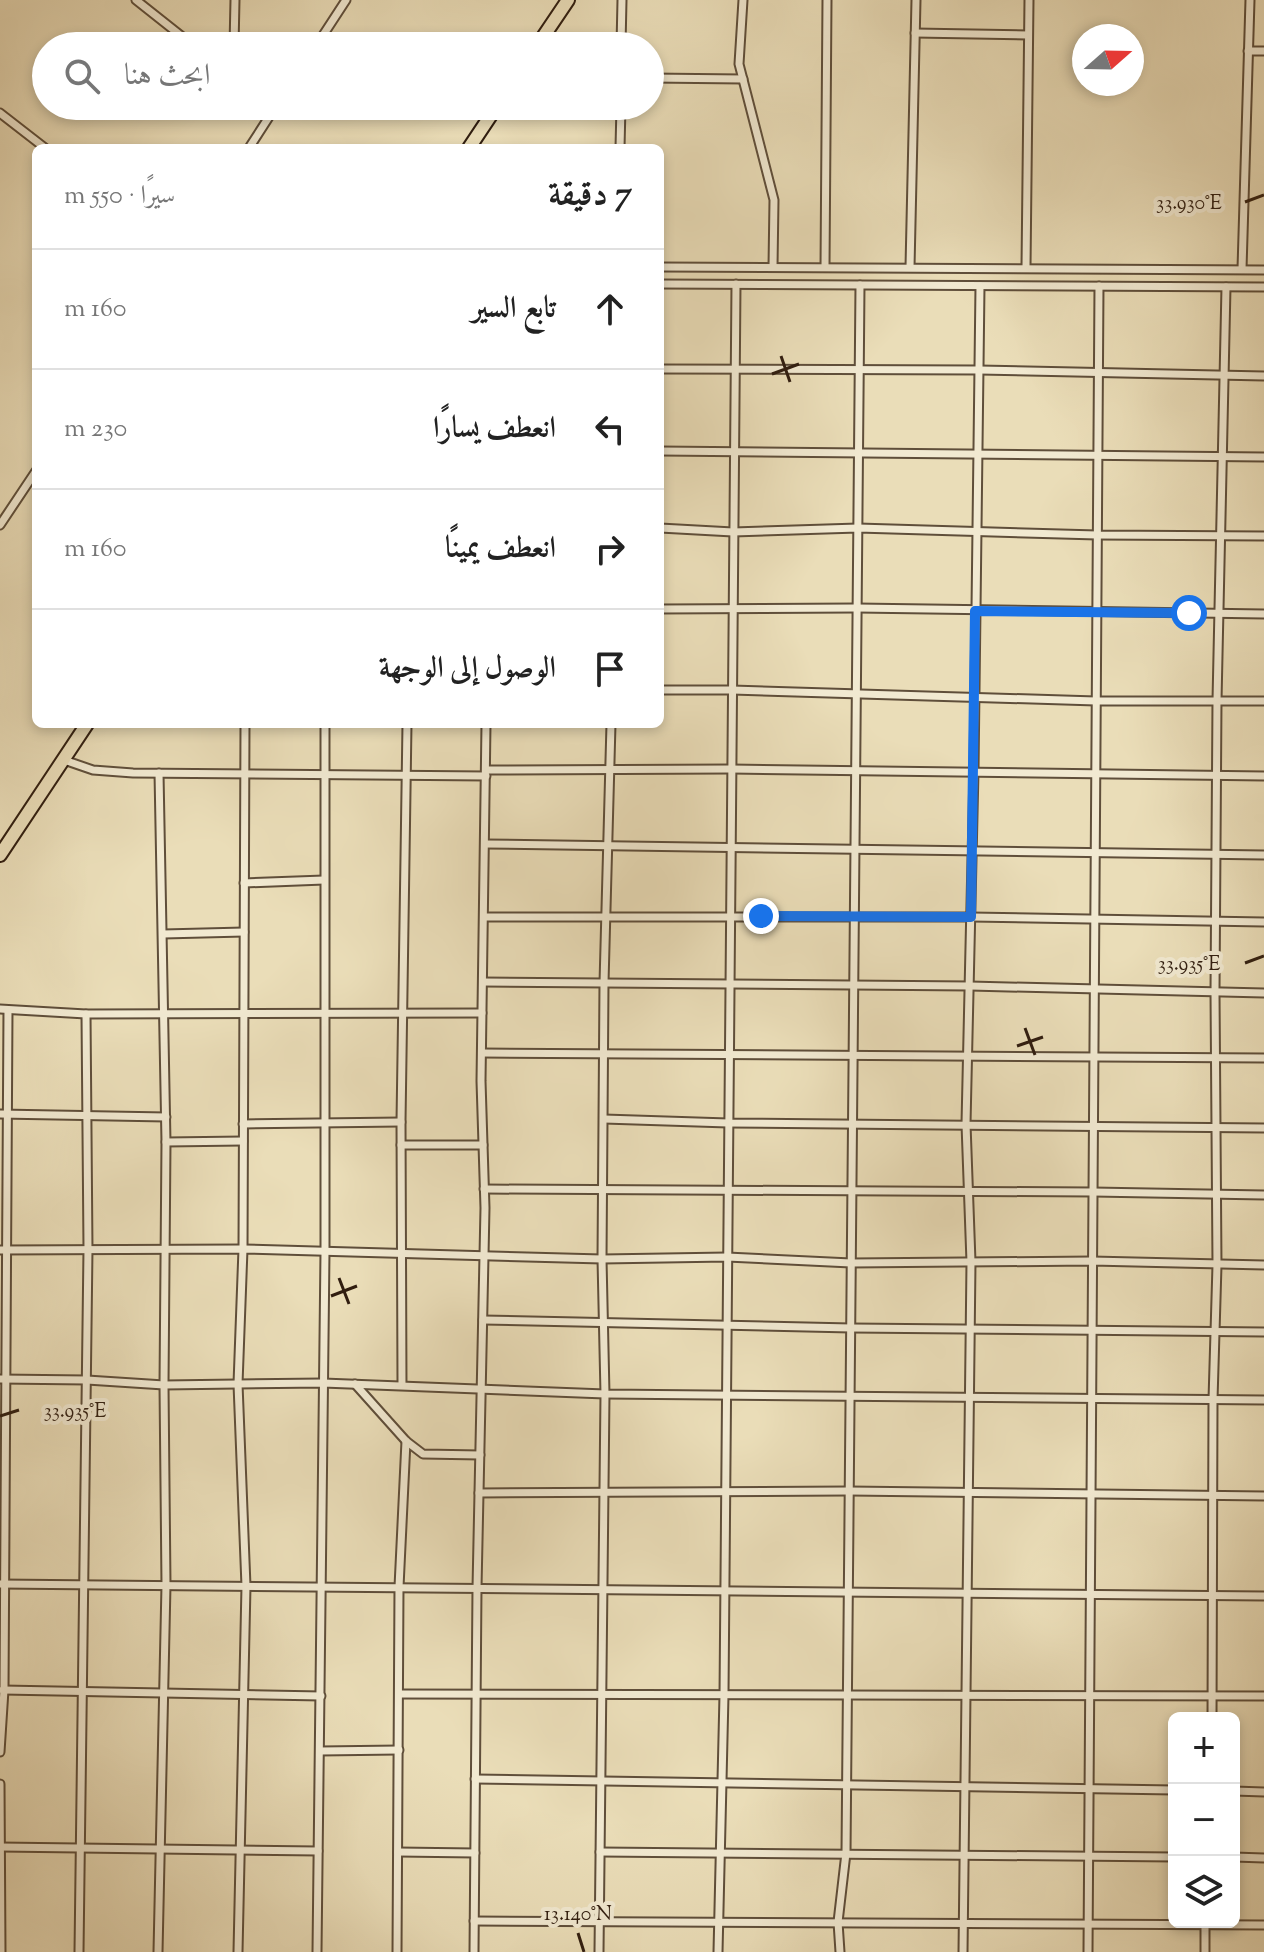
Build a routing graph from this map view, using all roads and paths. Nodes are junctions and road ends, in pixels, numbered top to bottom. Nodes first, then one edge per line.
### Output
1 (136, 0) edge
2 (235, 0) edge
3 (346, 0) edge
4 (568, 0) edge
5 (622, 0) edge
6 (743, 0) edge
7 (827, 0) edge
8 (916, 0) edge
9 (1029, 0) edge
10 (1250, 0) edge
11 (176, 32) edge
12 (234, 32) edge
13 (325, 32) edge
14 (546, 32) edge
15 (621, 32) edge
16 (915, 33) junction
17 (1028, 35) junction
18 (1248, 51) junction
19 (1264, 51) edge
20 (664, 78) edge
21 (743, 79) junction
22 (0, 113) edge
23 (267, 120) edge
24 (488, 120) edge
25 (621, 120) edge
26 (40, 144) edge
27 (252, 144) edge
28 (472, 144) edge
29 (620, 144) edge
30 (664, 267) edge
31 (773, 267) junction
32 (825, 267) junction
33 (910, 267) junction
34 (1026, 267) junction
35 (1242, 269) junction
36 (1264, 270) edge
37 (664, 284) edge
38 (736, 284) junction
39 (860, 285) junction
40 (980, 286) junction
41 (1099, 286) junction
42 (1226, 287) junction
43 (1264, 287) edge
44 (664, 369) edge
45 (735, 369) junction
46 (979, 370) junction
47 (859, 371) junction
48 (1098, 374) junction
49 (1225, 375) junction
50 (1264, 376) edge
51 (734, 450) junction
52 (664, 451) edge
53 (858, 451) junction
54 (978, 453) junction
55 (1098, 456) junction
56 (1264, 457) edge
57 (1223, 458) junction
58 (32, 477) edge
59 (0, 525) edge
60 (664, 528) edge
61 (858, 528) junction
62 (733, 532) junction
63 (975, 532) junction
64 (1097, 535) junction
65 (1221, 535) junction
66 (1264, 536) edge
67 (733, 608) junction
68 (857, 608) junction
69 (664, 609) edge
70 (975, 611) junction
71 (1096, 612) junction
72 (1220, 613) junction
73 (1264, 614) edge
74 (664, 690) edge
75 (732, 690) junction
76 (856, 694) junction
77 (974, 696) junction
78 (1096, 701) junction
79 (1217, 701) junction
80 (1264, 701) edge
81 (84, 728) edge
82 (245, 728) edge
83 (325, 728) edge
84 (407, 728) edge
85 (486, 728) edge
86 (611, 728) edge
87 (64, 760) junction
88 (610, 769) junction
89 (731, 769) junction
90 (855, 770) junction
91 (974, 771) junction
92 (1095, 772) junction
93 (159, 773) junction
94 (486, 773) junction
95 (245, 774) junction
96 (324, 775) junction
97 (1216, 775) junction
98 (406, 776) junction
99 (1264, 776) edge
100 (485, 844) junction
101 (608, 845) junction
102 (731, 846) junction
103 (855, 849) junction
104 (971, 849) junction
105 (1095, 852) junction
106 (0, 855) edge
107 (1264, 855) edge
108 (1216, 856) junction
109 (324, 880) junction
110 (244, 883) junction
111 (730, 916) junction
112 (484, 917) junction
113 (606, 917) junction
114 (971, 917) junction
115 (854, 918) junction
116 (1095, 918) junction
117 (1216, 922) junction
118 (1264, 922) edge
119 (244, 932) junction
120 (163, 934) junction
121 (483, 982) junction
122 (604, 983) junction
123 (729, 985) junction
124 (854, 986) junction
125 (970, 986) junction
126 (1094, 991) junction
127 (1215, 992) junction
128 (1264, 993) edge
129 (4, 1010) edge
130 (244, 1012) junction
131 (403, 1012) junction
132 (324, 1013) junction
133 (482, 1013) junction
134 (86, 1014) junction
135 (164, 1014) junction
136 (482, 1053) junction
137 (729, 1053) junction
138 (853, 1054) junction
139 (605, 1055) junction
140 (968, 1056) junction
141 (1094, 1057) junction
142 (1264, 1058) edge
143 (1216, 1059) junction
144 (4, 1114) edge
145 (88, 1116) junction
146 (166, 1117) junction
147 (604, 1119) junction
148 (401, 1122) junction
149 (728, 1123) junction
150 (243, 1124) junction
151 (326, 1124) junction
152 (852, 1124) junction
153 (966, 1124) junction
154 (1093, 1124) junction
155 (1216, 1127) junction
156 (1264, 1128) edge
157 (243, 1141) junction
158 (166, 1142) junction
159 (401, 1145) junction
160 (483, 1145) junction
161 (603, 1188) junction
162 (484, 1189) junction
163 (728, 1190) junction
164 (852, 1191) junction
165 (969, 1192) junction
166 (1093, 1192) junction
167 (1264, 1195) edge
168 (1217, 1196) junction
169 (88, 1249) junction
170 (166, 1249) junction
171 (243, 1249) junction
172 (3, 1250) edge
173 (325, 1252) junction
174 (401, 1254) junction
175 (484, 1257) junction
176 (727, 1257) junction
177 (602, 1259) junction
178 (1092, 1261) junction
179 (971, 1262) junction
180 (851, 1263) junction
181 (1217, 1265) junction
182 (1264, 1265) edge
183 (483, 1320) junction
184 (602, 1324) junction
185 (726, 1326) junction
186 (851, 1328) junction
187 (969, 1328) junction
188 (1092, 1331) junction
189 (1216, 1331) junction
190 (1264, 1332) edge
191 (3, 1379) edge
192 (87, 1380) junction
193 (323, 1383) junction
194 (238, 1384) junction
195 (355, 1384) junction
196 (164, 1385) junction
197 (402, 1385) junction
198 (481, 1388) junction
199 (605, 1394) junction
200 (726, 1394) junction
201 (850, 1396) junction
202 (968, 1397) junction
203 (1091, 1397) junction
204 (1213, 1400) junction
205 (1264, 1400) edge
206 (406, 1441) junction
207 (480, 1455) junction
208 (849, 1491) junction
209 (725, 1492) junction
210 (968, 1492) junction
211 (1091, 1492) junction
212 (479, 1493) junction
213 (604, 1494) junction
214 (1213, 1495) junction
215 (1264, 1496) edge
216 (2, 1584) edge
217 (86, 1585) junction
218 (166, 1585) junction
219 (246, 1586) junction
220 (322, 1586) junction
221 (399, 1587) junction
222 (477, 1588) junction
223 (603, 1589) junction
224 (724, 1590) junction
225 (849, 1591) junction
226 (967, 1593) junction
227 (1090, 1594) junction
228 (1211, 1596) junction
229 (1264, 1596) edge
230 (2, 1690) edge
231 (84, 1692) junction
232 (163, 1693) junction
233 (399, 1694) junction
234 (244, 1695) junction
235 (476, 1695) junction
236 (602, 1695) junction
237 (724, 1695) junction
238 (847, 1695) junction
239 (321, 1696) junction
240 (964, 1696) junction
241 (1089, 1696) junction
242 (1212, 1696) junction
243 (1264, 1696) edge
244 (1212, 1712) edge
245 (399, 1750) junction
246 (320, 1751) junction
247 (0, 1752) edge
248 (475, 1779) junction
249 (601, 1781) junction
250 (722, 1783) junction
251 (0, 1784) edge
252 (847, 1785) junction
253 (967, 1787) junction
254 (1090, 1789) junction
255 (1168, 1790) edge
256 (1240, 1791) edge
257 (1264, 1792) edge
258 (1, 1847) edge
259 (81, 1848) junction
260 (160, 1849) junction
261 (241, 1850) junction
262 (318, 1851) junction
263 (398, 1852) junction
264 (600, 1852) junction
265 (720, 1852) junction
266 (475, 1853) junction
267 (846, 1853) junction
268 (964, 1854) junction
269 (1088, 1856) junction
270 (1168, 1857) edge
271 (1240, 1857) edge
272 (1264, 1858) edge
273 (474, 1921) junction
274 (599, 1922) junction
275 (838, 1922) junction
276 (718, 1923) junction
277 (1168, 1923) edge
278 (964, 1924) junction
279 (1086, 1924) junction
280 (1240, 1924) edge
281 (1264, 1925) edge
282 (1205, 1928) edge
283 (1, 1952) edge
284 (79, 1952) edge
285 (158, 1952) edge
286 (238, 1952) edge
287 (317, 1952) edge
288 (397, 1952) edge
289 (474, 1952) edge
290 (599, 1952) edge
291 (718, 1952) edge
292 (840, 1952) edge
293 (963, 1952) edge
294 (1088, 1952) edge
295 (1205, 1952) edge

1 - 11 street
2 - 12 street
3 - 13 street
4 - 14 highway
5 - 15 street
6 - 21 street
7 - 32 street
8 - 16 street
9 - 17 street
10 - 18 street
16 - 17 street
16 - 33 street
17 - 34 street
18 - 19 street
18 - 35 street
20 - 21 street
21 - 31 street
22 - 26 street
23 - 27 street
24 - 28 highway
25 - 29 street
30 - 31 street
31 - 32 street
32 - 33 street
33 - 34 street
34 - 35 street
35 - 36 street
37 - 38 street
38 - 39 street
38 - 45 street
39 - 40 street
39 - 47 street
40 - 41 street
40 - 46 street
41 - 42 street
41 - 48 street
42 - 43 street
42 - 49 street
44 - 45 street
45 - 47 street
45 - 51 street
46 - 47 street
46 - 48 street
46 - 54 street
47 - 53 street
48 - 49 street
48 - 55 street
49 - 50 street
49 - 57 street
51 - 52 street
51 - 53 street
51 - 62 street
53 - 54 street
53 - 61 street
54 - 55 street
54 - 63 street
55 - 57 street
55 - 64 street
56 - 57 street
57 - 65 street
58 - 59 street
60 - 62 street
61 - 62 street
61 - 63 street
61 - 68 street
62 - 67 street
63 - 64 street
63 - 70 street
64 - 65 street
64 - 71 street
65 - 66 street
65 - 72 street
67 - 68 street
67 - 69 street
67 - 75 street
68 - 70 street
68 - 76 street
70 - 71 street
70 - 77 street
71 - 72 street
71 - 78 street
72 - 73 street
72 - 79 street
74 - 75 street
75 - 76 street
75 - 89 street
76 - 77 street
76 - 90 street
77 - 78 street
77 - 91 street
78 - 79 street
78 - 92 street
79 - 80 street
79 - 97 street
81 - 87 highway
82 - 95 street
83 - 96 street
84 - 98 street
85 - 94 street
86 - 88 street
87 - 93 street
87 - 106 highway
88 - 89 street
88 - 94 street
88 - 101 street
89 - 90 street
89 - 102 street
90 - 91 street
90 - 103 street
91 - 92 street
91 - 104 street
92 - 97 street
92 - 105 street
93 - 95 street
93 - 120 street
94 - 98 street
94 - 100 street
95 - 96 street
95 - 110 street
96 - 98 street
96 - 109 street
97 - 99 street
97 - 108 street
98 - 131 street
100 - 101 street
100 - 112 street
101 - 102 street
101 - 113 street
102 - 103 street
102 - 111 street
103 - 104 street
103 - 115 street
104 - 105 street
104 - 114 street
105 - 108 street
105 - 116 street
107 - 108 street
108 - 117 street
109 - 110 street
109 - 132 street
110 - 119 street
111 - 113 street
111 - 115 street
111 - 123 street
112 - 113 street
112 - 121 street
113 - 122 street
114 - 115 street
114 - 116 street
114 - 125 street
115 - 124 street
116 - 117 street
116 - 126 street
117 - 118 street
117 - 127 street
119 - 120 street
119 - 130 street
120 - 135 street
121 - 122 street
121 - 133 street
122 - 123 street
122 - 139 street
123 - 124 street
123 - 137 street
124 - 125 street
124 - 138 street
125 - 126 street
125 - 140 street
126 - 127 street
126 - 141 street
127 - 128 street
127 - 143 street
129 - 134 street
129 - 144 street
130 - 132 street
130 - 135 street
130 - 150 street
131 - 132 street
131 - 133 street
131 - 148 street
132 - 151 street
133 - 136 street
134 - 135 street
134 - 145 street
135 - 146 street
136 - 139 street
136 - 160 street
137 - 138 street
137 - 139 street
137 - 149 street
138 - 140 street
138 - 152 street
139 - 147 street
140 - 141 street
140 - 153 street
141 - 143 street
141 - 154 street
142 - 143 street
143 - 155 street
144 - 145 street
144 - 172 street
145 - 146 street
145 - 169 street
146 - 158 street
147 - 149 street
147 - 161 street
148 - 151 street
148 - 159 street
149 - 152 street
149 - 163 street
150 - 151 street
150 - 157 street
151 - 173 street
152 - 153 street
152 - 164 street
153 - 154 street
153 - 165 street
154 - 155 street
154 - 166 street
155 - 156 street
155 - 168 street
157 - 158 street
157 - 171 street
158 - 170 street
159 - 160 street
159 - 174 street
160 - 162 street
161 - 162 street
161 - 163 street
161 - 177 street
162 - 175 street
163 - 164 street
163 - 176 street
164 - 165 street
164 - 180 street
165 - 166 street
165 - 179 street
166 - 168 street
166 - 178 street
167 - 168 street
168 - 181 street
169 - 170 street
169 - 172 street
169 - 192 street
170 - 171 street
170 - 196 street
171 - 173 street
171 - 194 street
172 - 191 street
173 - 174 street
173 - 193 street
174 - 175 street
174 - 197 street
175 - 177 street
175 - 183 street
176 - 177 street
176 - 180 street
176 - 185 street
177 - 184 street
178 - 179 street
178 - 181 street
178 - 188 street
179 - 180 street
179 - 187 street
180 - 186 street
181 - 182 street
181 - 189 street
183 - 184 street
183 - 198 street
184 - 185 street
184 - 199 street
185 - 186 street
185 - 200 street
186 - 187 street
186 - 201 street
187 - 188 street
187 - 202 street
188 - 189 street
188 - 203 street
189 - 190 street
189 - 204 street
191 - 192 street
191 - 216 street
192 - 196 street
192 - 217 street
193 - 194 street
193 - 195 street
193 - 220 street
194 - 196 street
194 - 219 street
195 - 197 street
195 - 206 street
196 - 218 street
197 - 198 street
198 - 199 street
198 - 207 street
199 - 200 street
199 - 213 street
200 - 201 street
200 - 209 street
201 - 202 street
201 - 208 street
202 - 203 street
202 - 210 street
203 - 204 street
203 - 211 street
204 - 205 street
204 - 214 street
206 - 207 street
206 - 221 street
207 - 212 street
208 - 209 street
208 - 210 street
208 - 225 street
209 - 213 street
209 - 224 street
210 - 211 street
210 - 226 street
211 - 214 street
211 - 227 street
212 - 213 street
212 - 222 street
213 - 223 street
214 - 215 street
214 - 228 street
216 - 217 street
216 - 230 street
217 - 218 street
217 - 231 street
218 - 219 street
218 - 232 street
219 - 220 street
219 - 234 street
220 - 221 street
220 - 239 street
221 - 222 street
221 - 233 street
222 - 223 street
222 - 235 street
223 - 224 street
223 - 236 street
224 - 225 street
224 - 237 street
225 - 226 street
225 - 238 street
226 - 227 street
226 - 240 street
227 - 228 street
227 - 241 street
228 - 229 street
228 - 242 street
230 - 231 street
230 - 247 street
231 - 232 street
231 - 259 street
232 - 234 street
232 - 260 street
233 - 235 street
233 - 245 street
234 - 239 street
234 - 261 street
235 - 236 street
235 - 248 street
236 - 237 street
236 - 249 street
237 - 238 street
237 - 250 street
238 - 240 street
238 - 252 street
239 - 246 street
240 - 241 street
240 - 253 street
241 - 242 street
241 - 254 street
242 - 243 street
242 - 244 street
245 - 246 street
245 - 263 street
246 - 262 street
248 - 249 street
248 - 266 street
249 - 250 street
249 - 264 street
250 - 252 street
250 - 265 street
251 - 258 street
252 - 253 street
252 - 267 street
253 - 254 street
253 - 268 street
254 - 255 street
254 - 269 street
256 - 257 street
258 - 259 street
258 - 283 street
259 - 260 street
259 - 284 street
260 - 261 street
260 - 285 street
261 - 262 street
261 - 286 street
262 - 287 street
263 - 266 street
263 - 288 street
264 - 265 street
264 - 274 street
265 - 267 street
265 - 276 street
266 - 273 street
267 - 268 street
267 - 275 street
268 - 269 street
268 - 278 street
269 - 270 street
269 - 279 street
271 - 272 street
273 - 274 street
273 - 289 street
274 - 276 street
274 - 290 street
275 - 276 street
275 - 278 street
275 - 292 street
276 - 291 street
277 - 279 street
278 - 279 street
278 - 293 street
279 - 294 street
280 - 281 street
282 - 295 street

